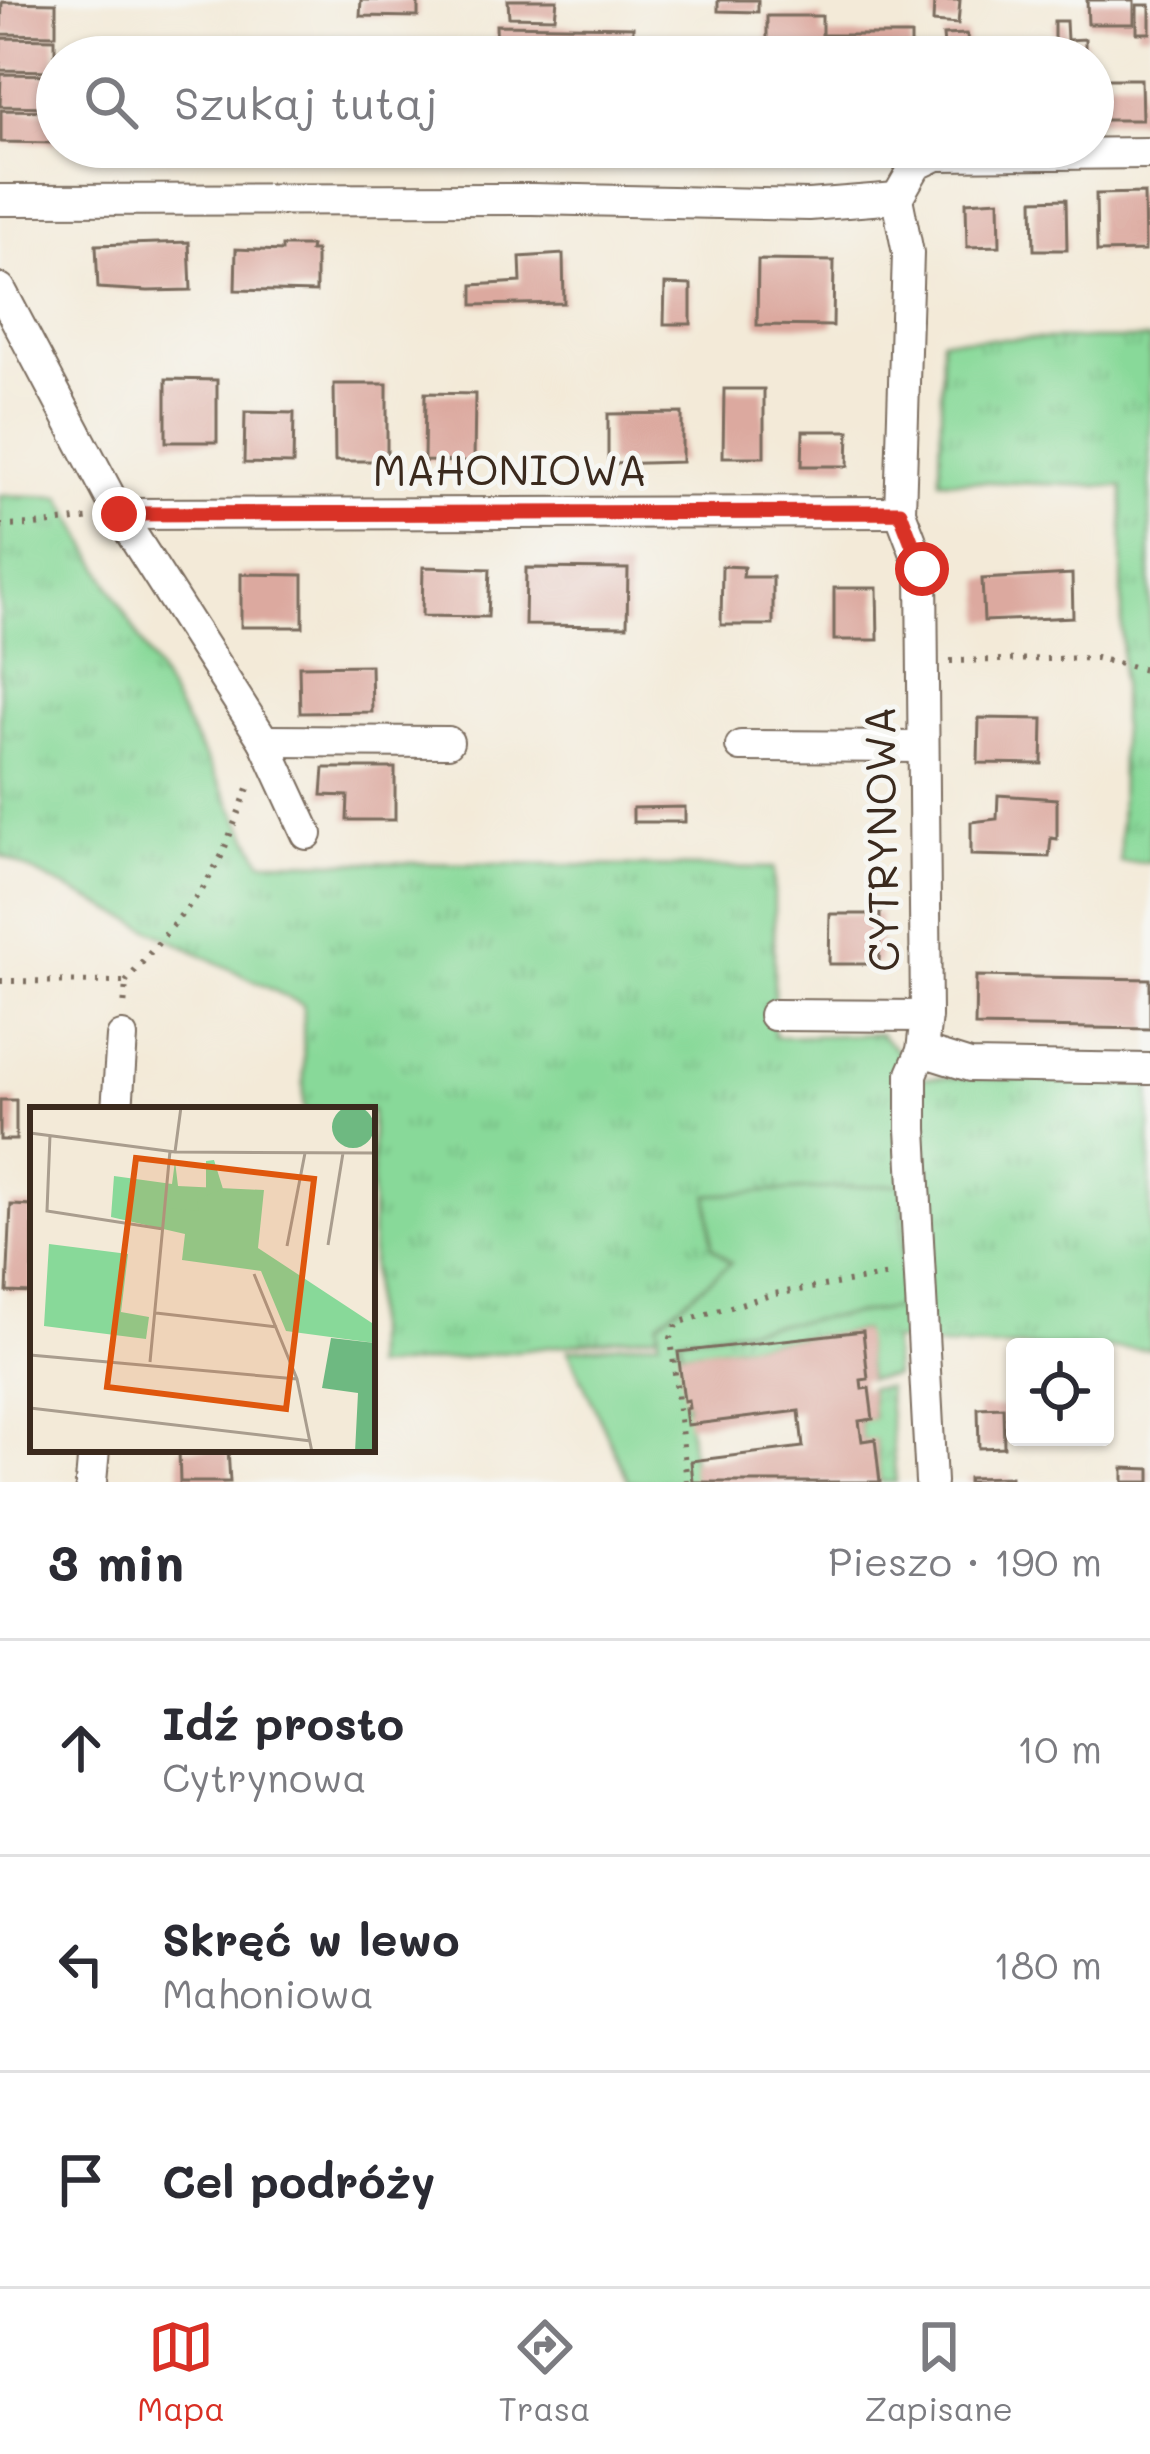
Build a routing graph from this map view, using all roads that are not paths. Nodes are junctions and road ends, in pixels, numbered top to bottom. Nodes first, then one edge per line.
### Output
1 (1114, 153) edge
2 (1150, 153) edge
3 (914, 168) edge
4 (897, 198) junction
5 (0, 200) edge
6 (0, 289) edge
7 (900, 512) junction
8 (119, 514) junction
9 (448, 742) dead end
10 (265, 743) junction
11 (741, 746) dead end
12 (922, 747) junction
13 (307, 834) dead end
14 (774, 1015) dead end
15 (926, 1016) junction
16 (122, 1037) road end
17 (922, 1051) junction
18 (1150, 1069) edge
19 (117, 1107) edge
20 (94, 1452) edge
21 (92, 1482) edge
22 (931, 1482) edge

1 - 2 street
3 - 4 street
4 - 5 street
4 - 7 street, CYTRYNOWA
6 - 8 street
7 - 8 street, MAHONIOWA
7 - 12 street, CYTRYNOWA
8 - 10 street
9 - 10 street
10 - 13 street
11 - 12 street
12 - 15 street, CYTRYNOWA
14 - 15 street
15 - 17 street, CYTRYNOWA
16 - 19 street
17 - 18 street
17 - 22 street, CYTRYNOWA
20 - 21 street

